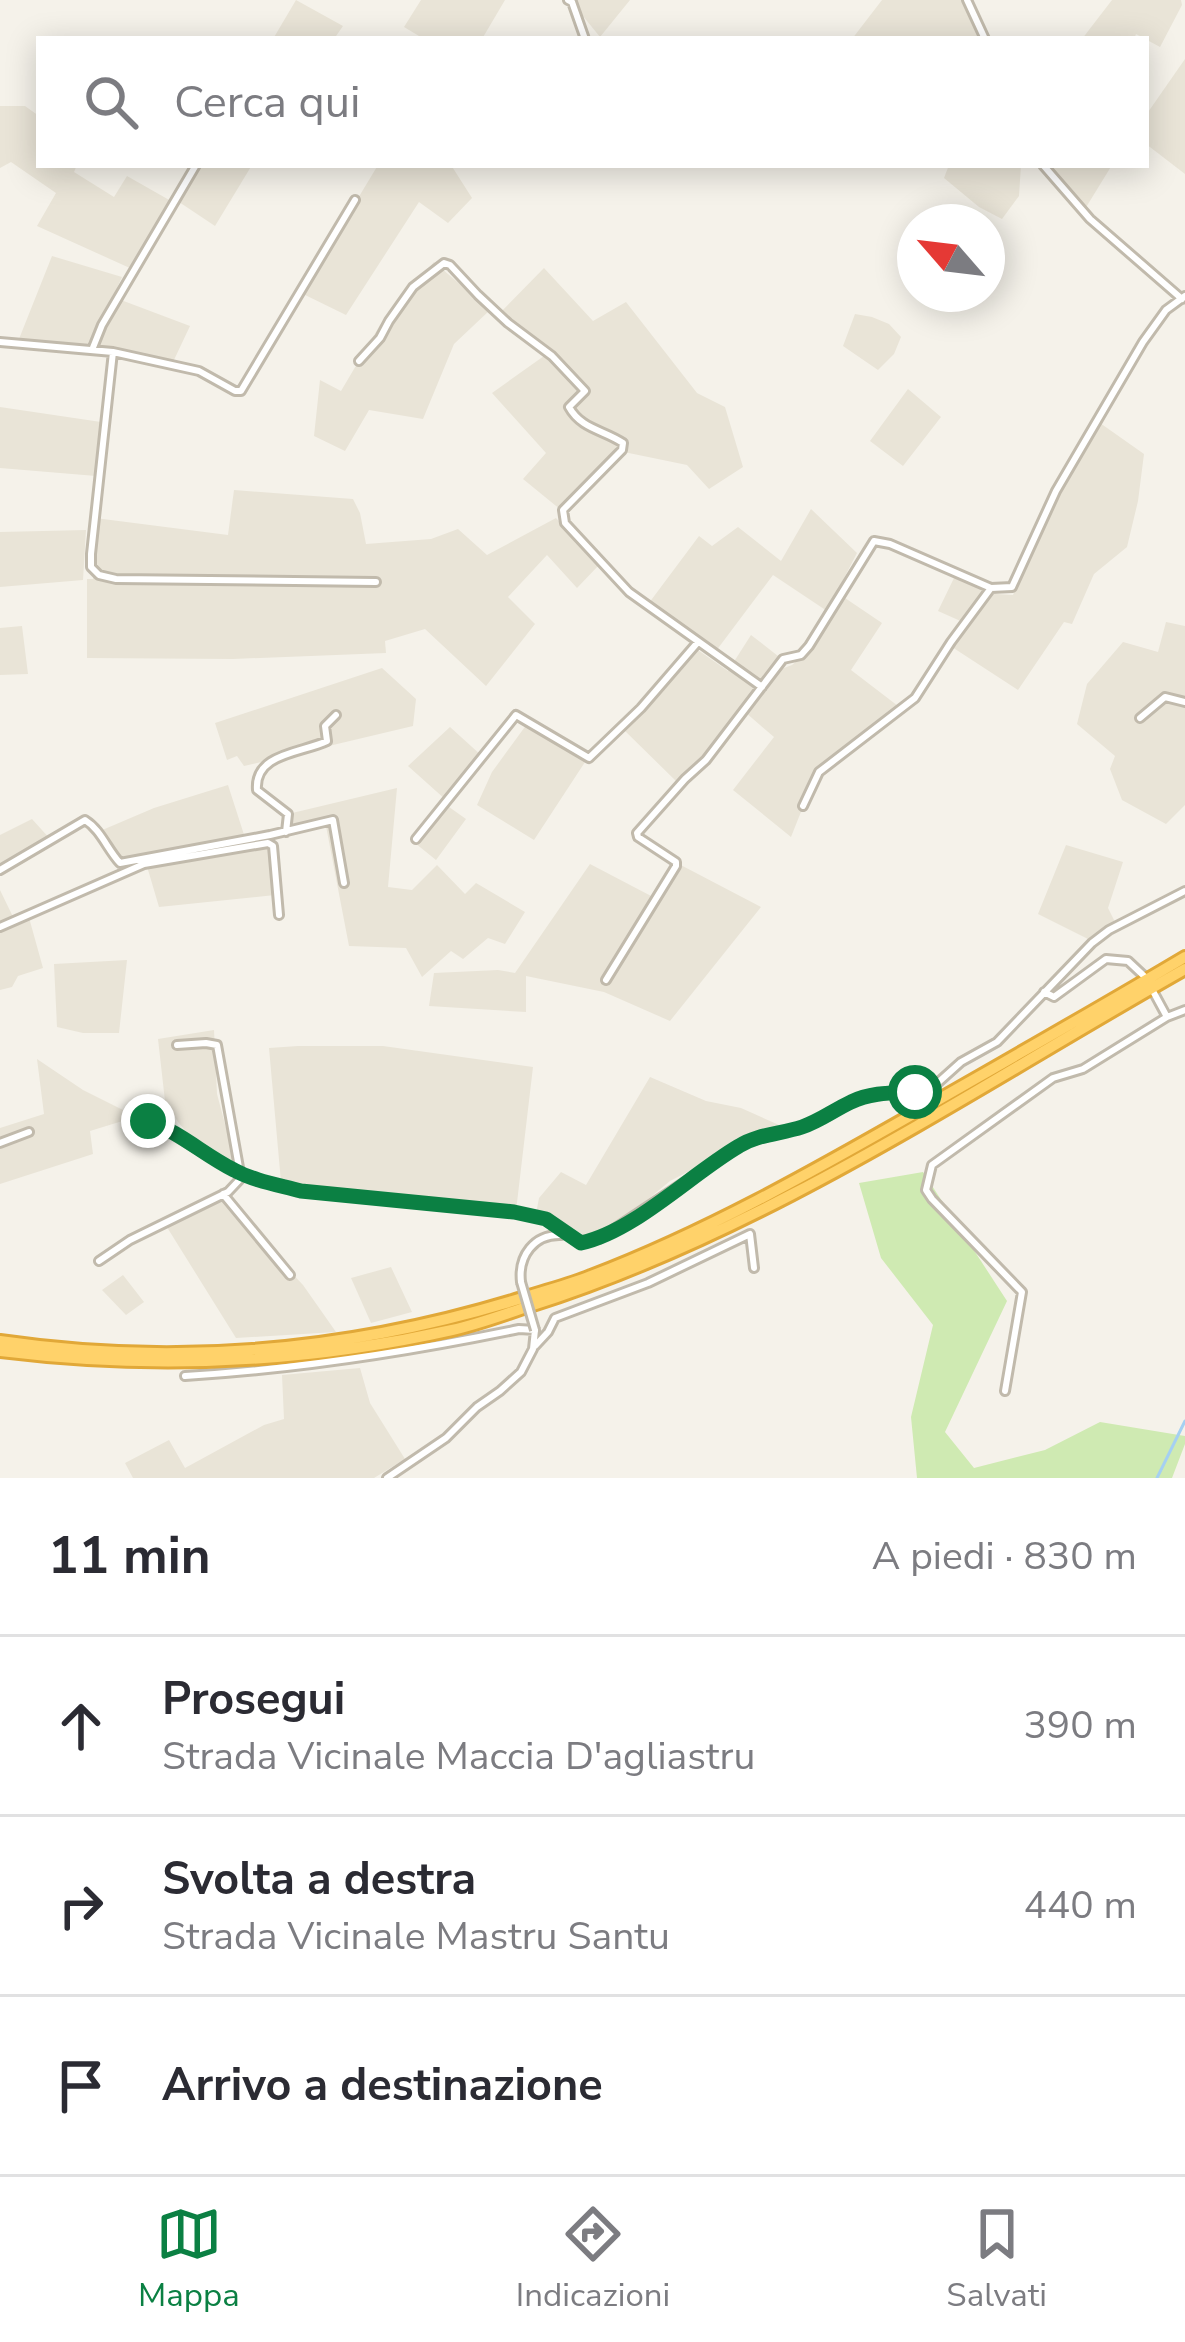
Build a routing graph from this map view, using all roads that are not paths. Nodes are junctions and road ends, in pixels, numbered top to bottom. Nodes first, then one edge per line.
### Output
1 (568, 0) edge
2 (967, 0) edge
3 (584, 36) edge
4 (984, 36) edge
5 (194, 168) edge
6 (1046, 168) edge
7 (355, 200) dead end
8 (1183, 297) edge
9 (0, 342) edge
10 (92, 350) junction
11 (113, 352) junction
12 (359, 361) dead end
13 (376, 582) dead end
14 (991, 588) junction
15 (698, 642) junction
16 (762, 687) junction
17 (1185, 702) edge
18 (336, 715) dead end
19 (1140, 718) dead end
20 (803, 806) dead end
21 (286, 832) junction
22 (416, 838) dead end
23 (0, 870) edge
24 (344, 883) dead end
25 (1185, 891) edge
26 (279, 915) dead end
27 (0, 928) edge
28 (1185, 958) edge
29 (1185, 969) edge
30 (1144, 976) dead end
31 (605, 980) dead end
32 (1045, 992) junction
33 (1154, 993) dead end
34 (1185, 1010) edge
35 (1167, 1017) junction
36 (177, 1045) dead end
37 (137, 1117) dead end
38 (29, 1132) dead end
39 (0, 1143) edge
40 (242, 1174) junction
41 (223, 1194) junction
42 (565, 1234) junction
43 (99, 1261) dead end
44 (754, 1268) dead end
45 (290, 1275) dead end
46 (535, 1330) junction
47 (0, 1341) edge
48 (533, 1349) junction
49 (0, 1351) edge
50 (185, 1376) dead end
51 (1005, 1391) dead end
52 (387, 1478) edge

1 - 3 street
2 - 4 street
5 - 10 street
6 - 8 street
7 - 11 street
8 - 14 street
9 - 10 street
10 - 11 street
11 - 13 street
12 - 15 street
14 - 16 street
14 - 20 street
15 - 16 street
15 - 22 street
16 - 31 street
17 - 19 street
18 - 21 street
21 - 23 street
21 - 24 street
25 - 32 street
26 - 27 street
28 - 47 highway
29 - 49 highway
30 - 32 street
32 - 42 street
33 - 35 street
34 - 35 street
35 - 51 street
36 - 40 street
37 - 40 street
38 - 39 street
40 - 41 street
40 - 42 street
41 - 43 street
41 - 45 street
42 - 46 street, bridge
44 - 48 street
46 - 48 street
46 - 50 street
48 - 52 street

